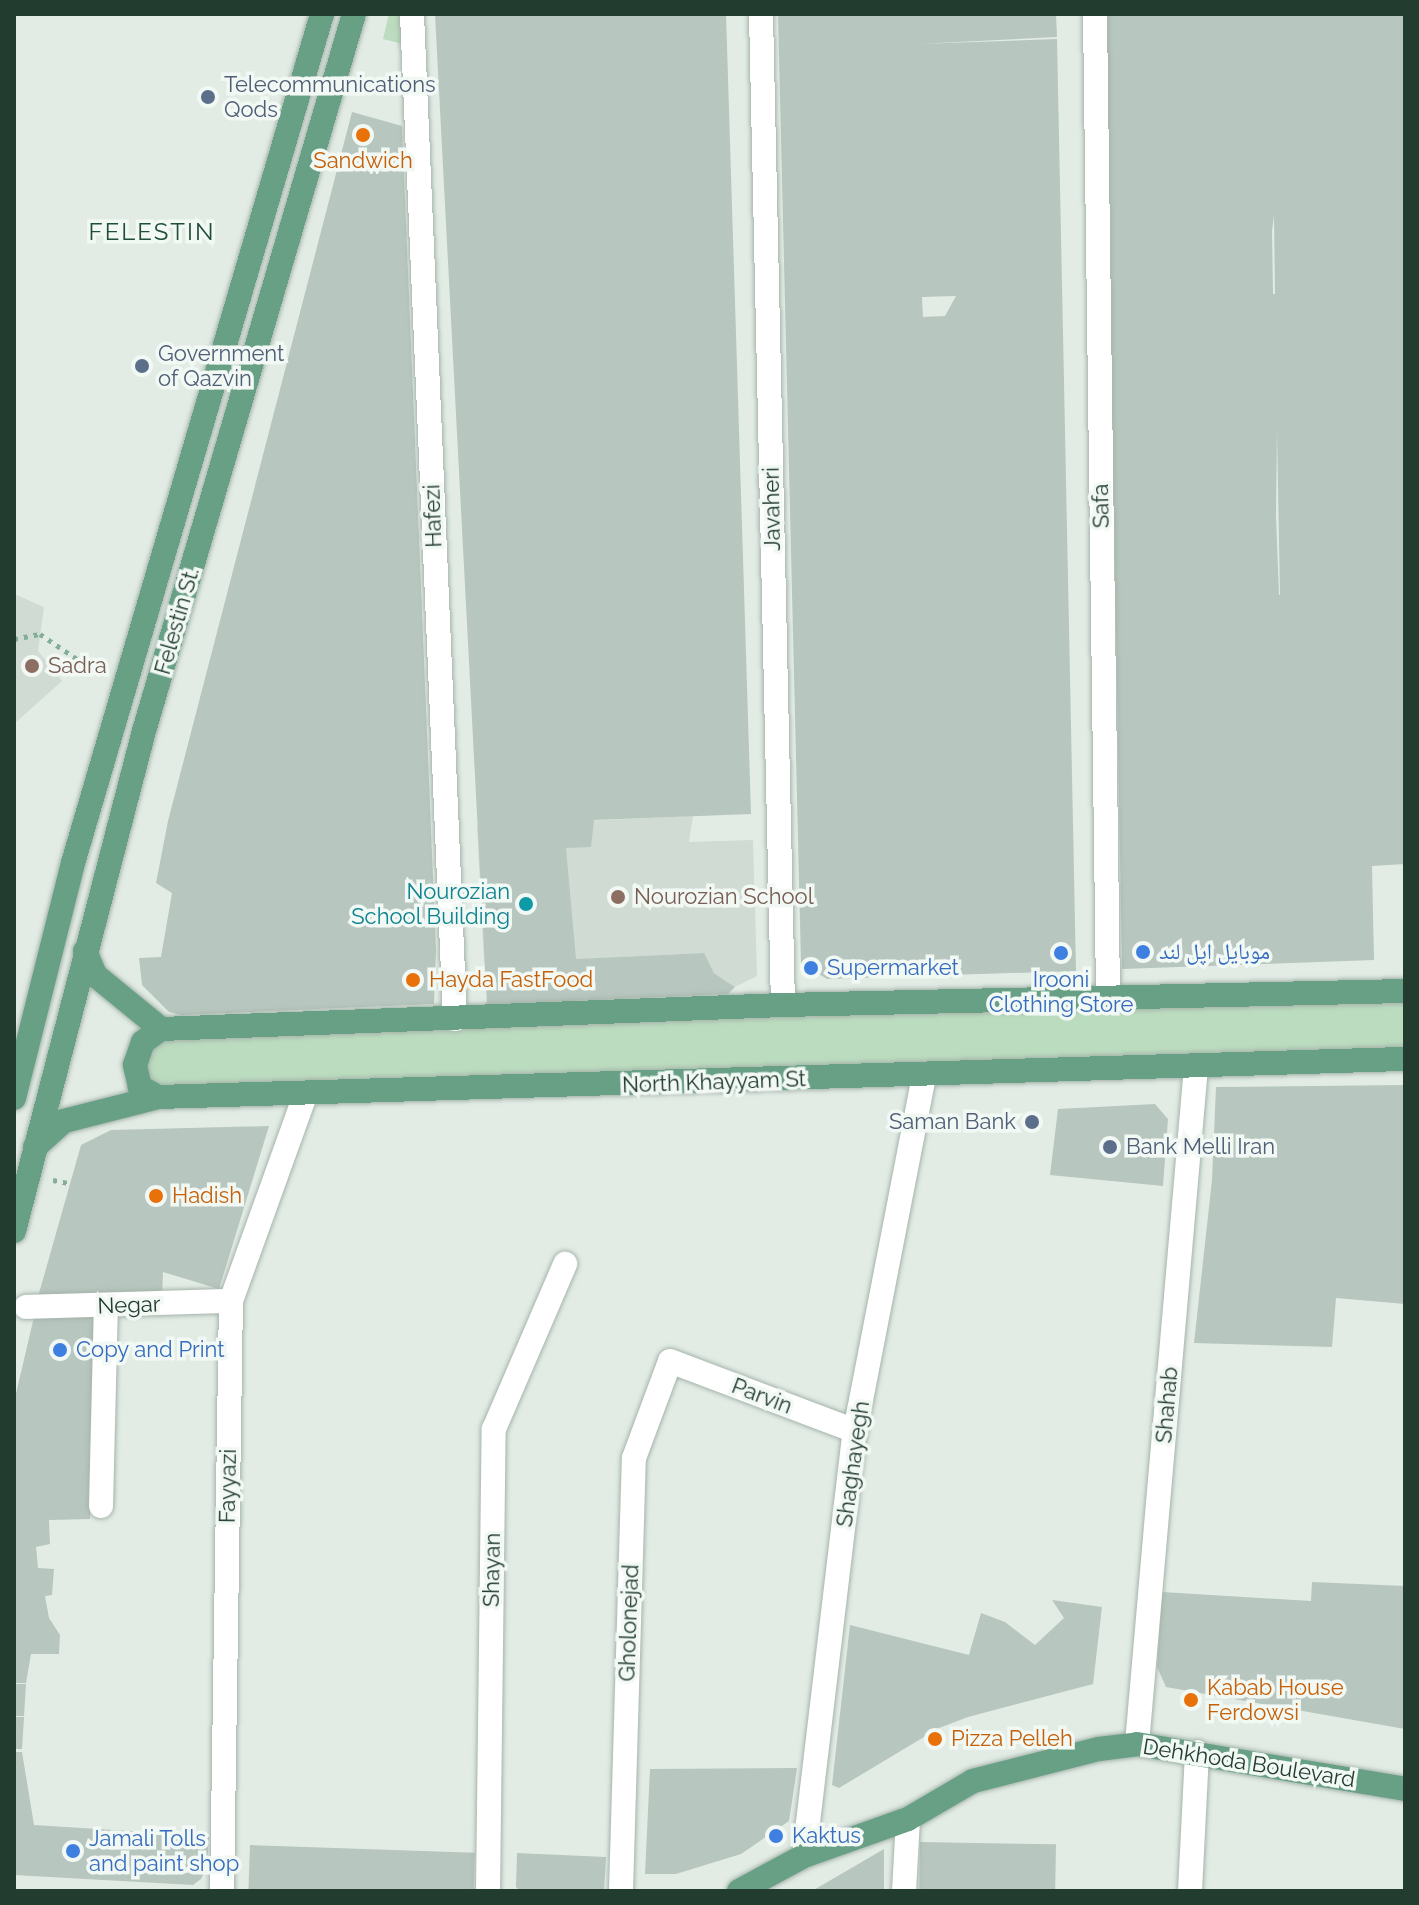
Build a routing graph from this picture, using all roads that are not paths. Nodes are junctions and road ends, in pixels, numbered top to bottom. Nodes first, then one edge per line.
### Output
1 (322, 14) edge
2 (354, 14) edge
3 (412, 14) edge
4 (761, 14) edge
5 (1095, 14) edge
6 (85, 951) junction
7 (1405, 991) edge
8 (1108, 998) junction
9 (783, 1005) junction
10 (455, 1019) junction
11 (161, 1029) junction
12 (1405, 1059) edge
13 (1196, 1067) junction
14 (924, 1075) junction
15 (305, 1095) junction
16 (158, 1097) junction
17 (14, 1098) edge
18 (35, 1147) junction
19 (14, 1231) edge
20 (565, 1264) dead end
21 (231, 1301) junction
22 (106, 1306) junction
23 (26, 1307) dead end
24 (670, 1361) joint
25 (855, 1431) junction
26 (101, 1506) dead end
27 (1137, 1744) junction
28 (1197, 1752) junction
29 (1405, 1789) edge
30 (908, 1819) junction
31 (804, 1856) junction
32 (222, 1891) edge
33 (488, 1891) edge
34 (621, 1891) edge
35 (739, 1891) edge
36 (904, 1891) edge
37 (1190, 1891) edge

1 - 17 main road, Felestin St.
2 - 6 main road, Felestin St.
3 - 10 street, Hafezi
4 - 9 street, Javaheri
5 - 8 street, Safa
6 - 11 main road
6 - 18 main road, Felestin St.
7 - 8 main road
8 - 9 main road
9 - 10 main road
10 - 11 main road
11 - 16 main road
12 - 13 main road, North Khayyam St
13 - 14 main road, North Khayyam St
13 - 27 street, Shahab
14 - 15 main road, North Khayyam St
14 - 25 street, Shaghayegh
15 - 16 main road, North Khayyam St
15 - 21 street, Fayyazi
16 - 18 main road, North Khayyam St
18 - 19 main road, Felestin St.
20 - 33 street, Shayan
21 - 22 street, Negar
21 - 32 street, Fayyazi
22 - 23 street, Negar
22 - 26 street
24 - 25 street, Parvin
24 - 34 street, Gholonejad
25 - 31 street, Shaghayegh
27 - 28 main road, Dehkhoda Boulevard
27 - 30 main road, Dehkhoda Boulevard
28 - 29 main road, Dehkhoda Boulevard
28 - 37 street
30 - 31 main road, Dehkhoda Boulevard
30 - 36 street
31 - 35 main road, Dehkhoda Boulevard

